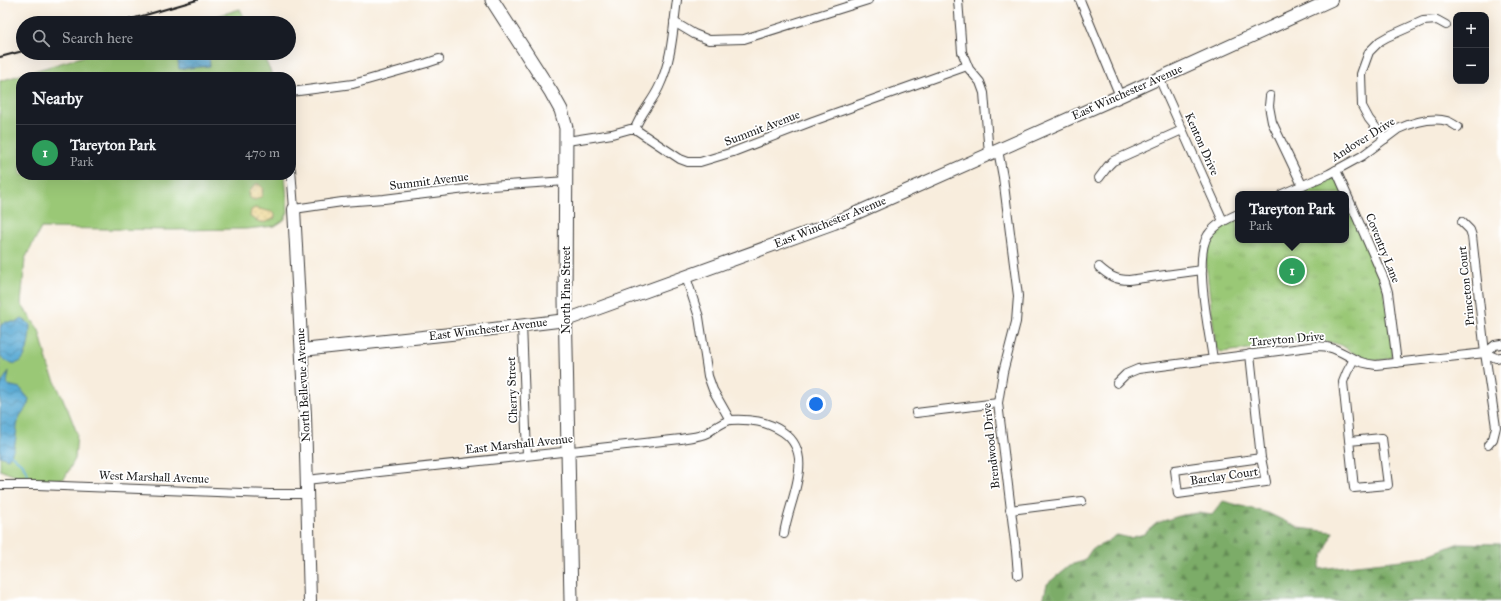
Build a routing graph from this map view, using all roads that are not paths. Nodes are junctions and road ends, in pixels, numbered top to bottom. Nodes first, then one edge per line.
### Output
1 (492, 0) edge
2 (677, 0) edge
3 (868, 0) edge
4 (958, 0) edge
5 (1080, 0) edge
6 (1331, 0) edge
7 (674, 22) junction
8 (1446, 25) dead end
9 (439, 59) dead end
10 (967, 66) junction
11 (1159, 78) junction
12 (296, 91) edge
13 (1120, 96) junction
14 (1270, 96) dead end
15 (1458, 128) dead end
16 (635, 129) junction
17 (1182, 130) junction
18 (1385, 139) junction
19 (567, 141) junction
20 (994, 152) junction
21 (1336, 170) junction
22 (1100, 178) dead end
23 (292, 180) edge
24 (567, 181) junction
25 (1302, 185) junction
26 (1289, 191) edge
27 (1345, 191) edge
28 (1349, 200) edge
29 (294, 209) junction
30 (1235, 215) edge
31 (1223, 221) junction
32 (1462, 222) dead end
33 (1099, 267) dead end
34 (1202, 270) junction
35 (686, 276) junction
36 (566, 320) junction
37 (522, 325) junction
38 (1501, 344) edge
39 (302, 350) junction
40 (1485, 352) junction
41 (1250, 354) junction
42 (1501, 357) edge
43 (1213, 359) junction
44 (1354, 359) junction
45 (1397, 363) junction
46 (1117, 383) dead end
47 (998, 403) junction
48 (916, 413) dead end
49 (730, 420) junction
50 (1349, 441) junction
51 (1488, 445) dead end
52 (569, 451) junction
53 (527, 455) junction
54 (1261, 458) junction
55 (306, 480) junction
56 (0, 486) edge
57 (307, 494) junction
58 (1082, 501) dead end
59 (1010, 510) junction
60 (784, 534) dead end
61 (1018, 575) dead end
62 (310, 601) edge
63 (572, 601) edge

1 - 19 main road, North Pine Street
2 - 7 street
3 - 7 street
4 - 10 street
5 - 13 street
6 - 11 main road, East Winchester Avenue
7 - 16 street
8 - 18 street
9 - 12 street
10 - 16 street, Summit Avenue
10 - 20 street, Brendwood Drive
11 - 13 main road, East Winchester Avenue
11 - 17 street, Kenton Drive
13 - 20 main road, East Winchester Avenue
14 - 25 street
15 - 18 street, Andover Drive
16 - 19 street
17 - 22 street
17 - 31 street, Kenton Drive
18 - 21 street, Andover Drive
19 - 24 main road, North Pine Street
20 - 35 main road, East Winchester Avenue
20 - 47 street, Brendwood Drive
21 - 25 street, Andover Drive
21 - 27 street, Coventry Lane
23 - 29 street, North Bellevue Avenue
24 - 29 street, Summit Avenue
24 - 36 main road, North Pine Street
25 - 26 street, Andover Drive
28 - 45 street, Coventry Lane
29 - 39 main road, North Bellevue Avenue
30 - 31 street
31 - 34 street
32 - 40 street, Princeton Court
33 - 34 street
34 - 43 street
35 - 36 main road, East Winchester Avenue
35 - 49 street
36 - 37 main road, East Winchester Avenue
36 - 52 main road, North Pine Street
37 - 39 main road, East Winchester Avenue
37 - 53 street, Cherry Street
38 - 40 street, Tareyton Drive
39 - 55 main road, North Bellevue Avenue
40 - 42 street, Tareyton Drive
40 - 45 street, Tareyton Drive
40 - 51 street, Princeton Court
41 - 43 street, Tareyton Drive
41 - 44 street, Tareyton Drive
41 - 54 street, Barclay Court
43 - 46 street, Tareyton Drive
44 - 45 street, Tareyton Drive
44 - 50 street
47 - 48 street
47 - 59 street, Brendwood Drive
49 - 52 street, East Marshall Avenue
49 - 60 street
50 - 50 street
52 - 53 street, East Marshall Avenue
52 - 63 main road, North Pine Street
53 - 55 street, East Marshall Avenue
54 - 54 street, Barclay Court
55 - 57 main road, North Bellevue Avenue
56 - 57 street, West Marshall Avenue
57 - 62 main road, North Bellevue Avenue
58 - 59 street
59 - 61 street, Brendwood Drive

